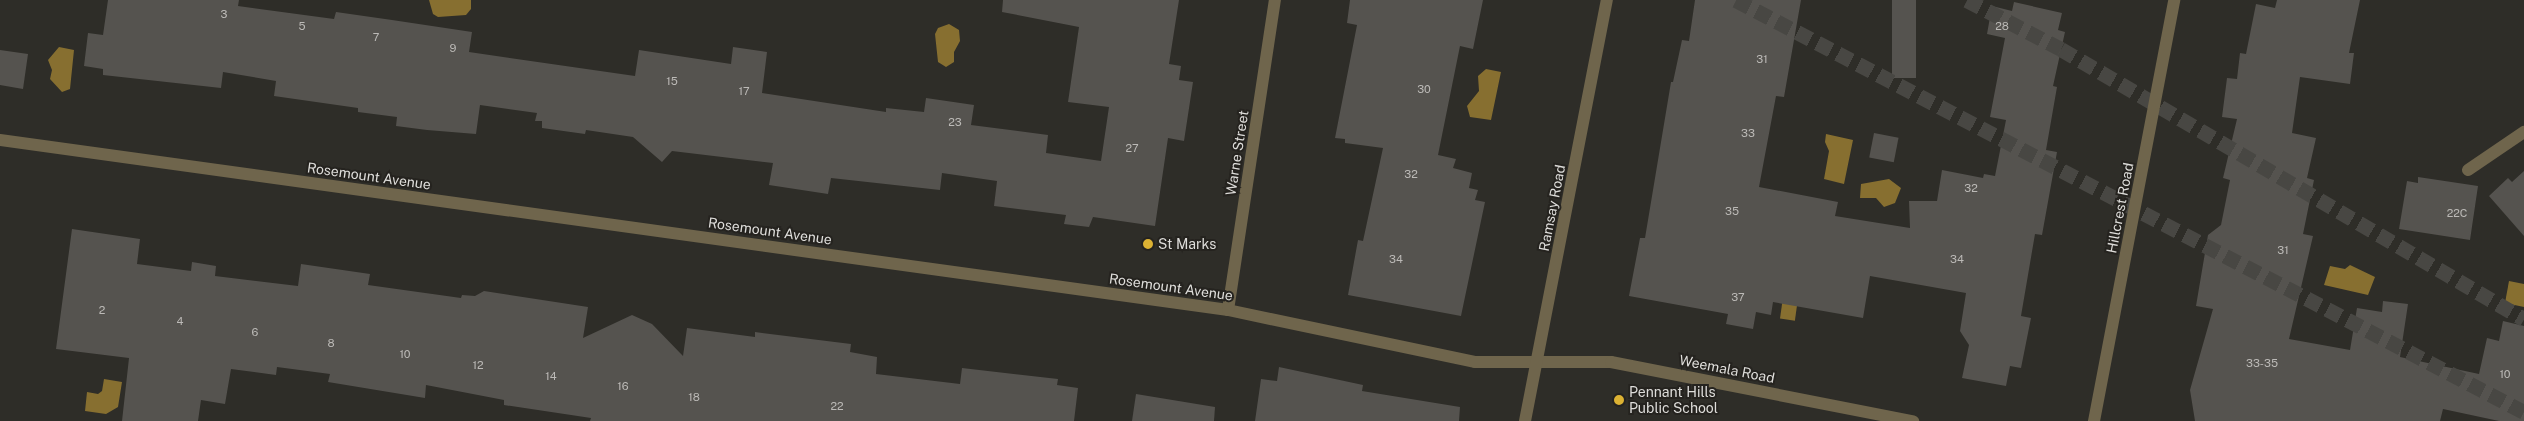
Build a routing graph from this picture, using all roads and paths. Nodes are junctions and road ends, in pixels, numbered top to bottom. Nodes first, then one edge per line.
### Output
1 (1276, 0) edge
2 (1607, 0) edge
3 (2174, 0) edge
4 (2524, 132) edge
5 (0, 140) edge
6 (2468, 170) dead end
7 (1228, 310) junction
8 (1534, 363) junction
9 (1525, 421) edge
10 (1913, 421) edge
11 (2094, 421) edge

1 - 7 street, Warne Street
2 - 8 street, Ramsay Road
3 - 11 street, Hillcrest Road
4 - 6 street
5 - 7 street, Rosemount Avenue
7 - 8 street, Rosemount Avenue
8 - 9 street, Ramsay Road
8 - 10 street, Weemala Road

